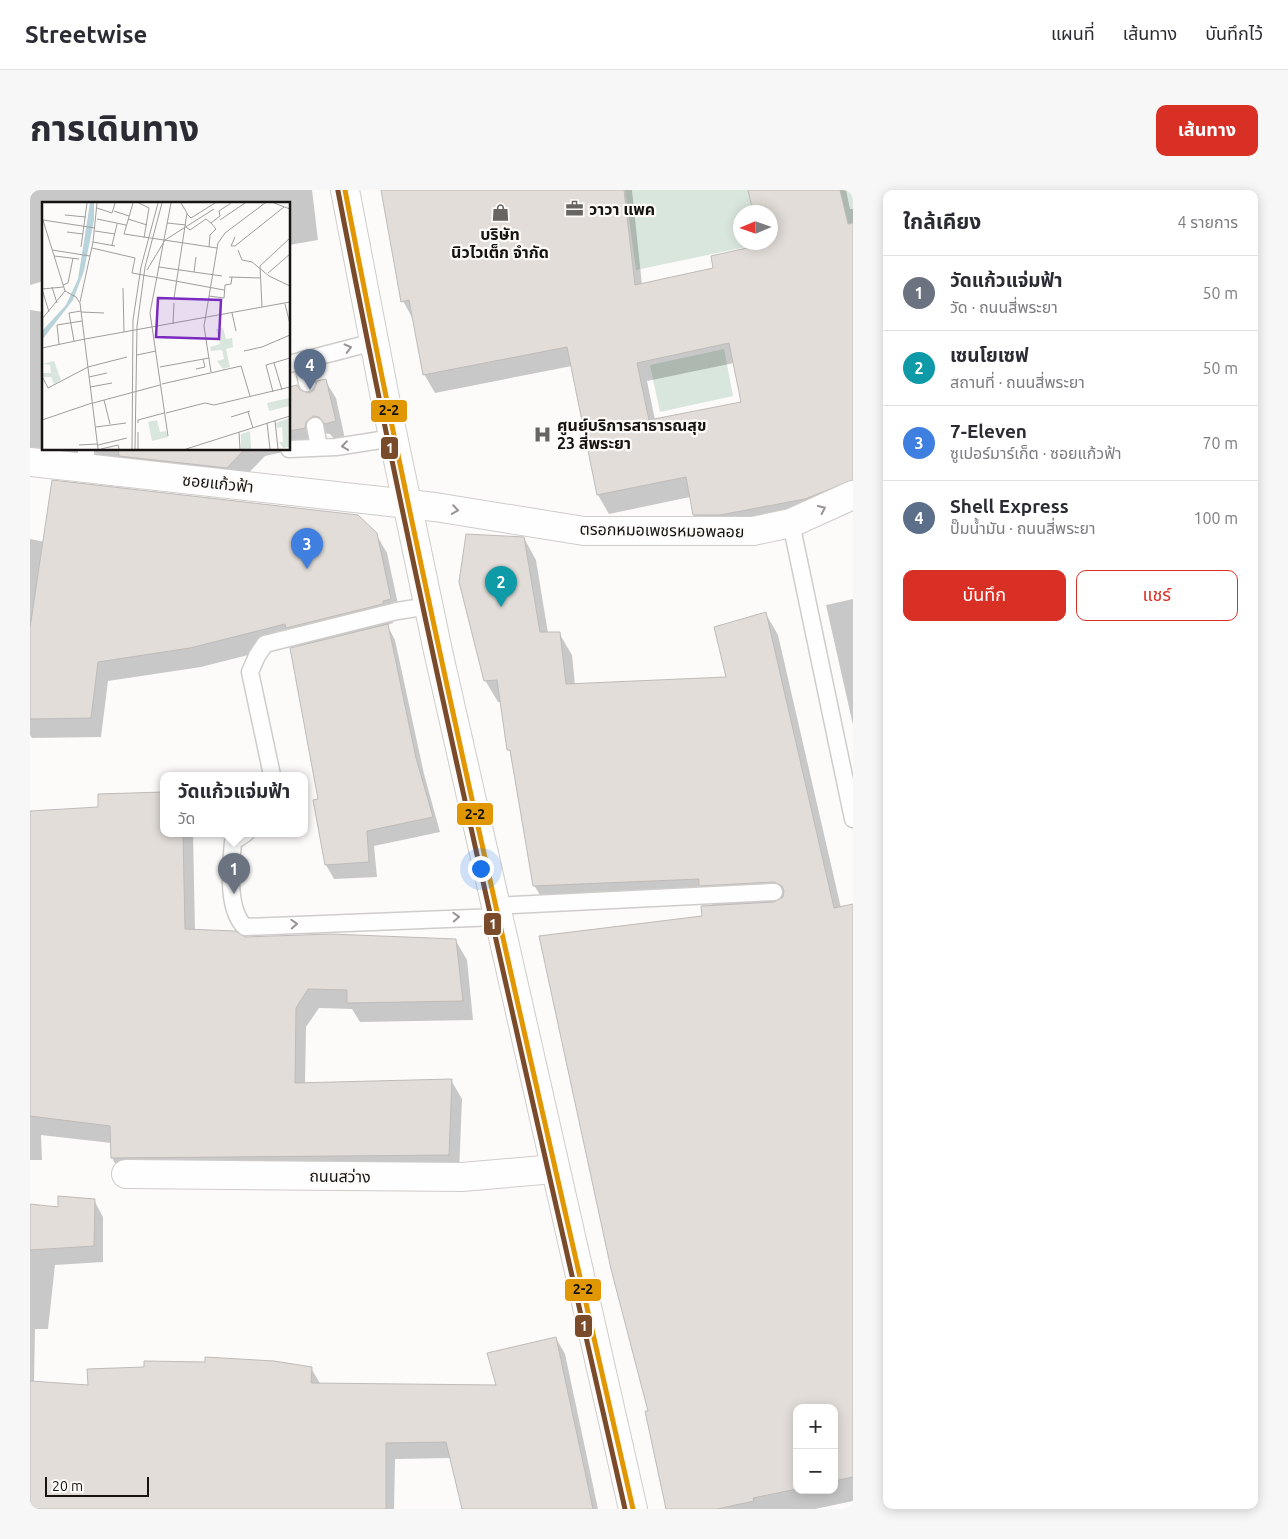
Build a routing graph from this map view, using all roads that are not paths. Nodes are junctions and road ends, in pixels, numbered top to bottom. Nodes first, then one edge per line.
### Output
1 (345, 190) edge
2 (374, 342) junction
3 (295, 362) edge
4 (307, 383) dead end
5 (315, 426) dead end
6 (393, 438) junction
7 (319, 447) junction
8 (290, 448) edge
9 (86, 459) edge
10 (30, 462) edge
11 (853, 495) edge
12 (407, 504) junction
13 (791, 523) junction
14 (429, 606) junction
15 (271, 772) edge
16 (853, 819) edge
17 (240, 837) edge
18 (774, 892) dead end
19 (496, 911) junction
20 (555, 1169) junction
21 (126, 1174) dead end
22 (633, 1509) edge

1 - 2 main road
3 -> 2 lane
2 - 6 main road
3 - 4 lane
5 - 7 lane
6 -> 7 lane
6 - 12 main road
7 - 8 lane
9 - 10 main road, ซอยแก้วฟ้า
9 - 12 main road, ซอยแก้วฟ้า
13 -> 11 main road, ตรอกหมอเพชรหมอพลอย
12 -> 13 main road, ตรอกหมอเพชรหมอพลอย
12 - 14 main road
13 - 16 lane
14 - 15 lane
14 - 19 main road
17 -> 19 lane
18 - 19 lane
19 - 20 main road
20 - 21 main road, ถนนสว่าง
20 - 22 main road

